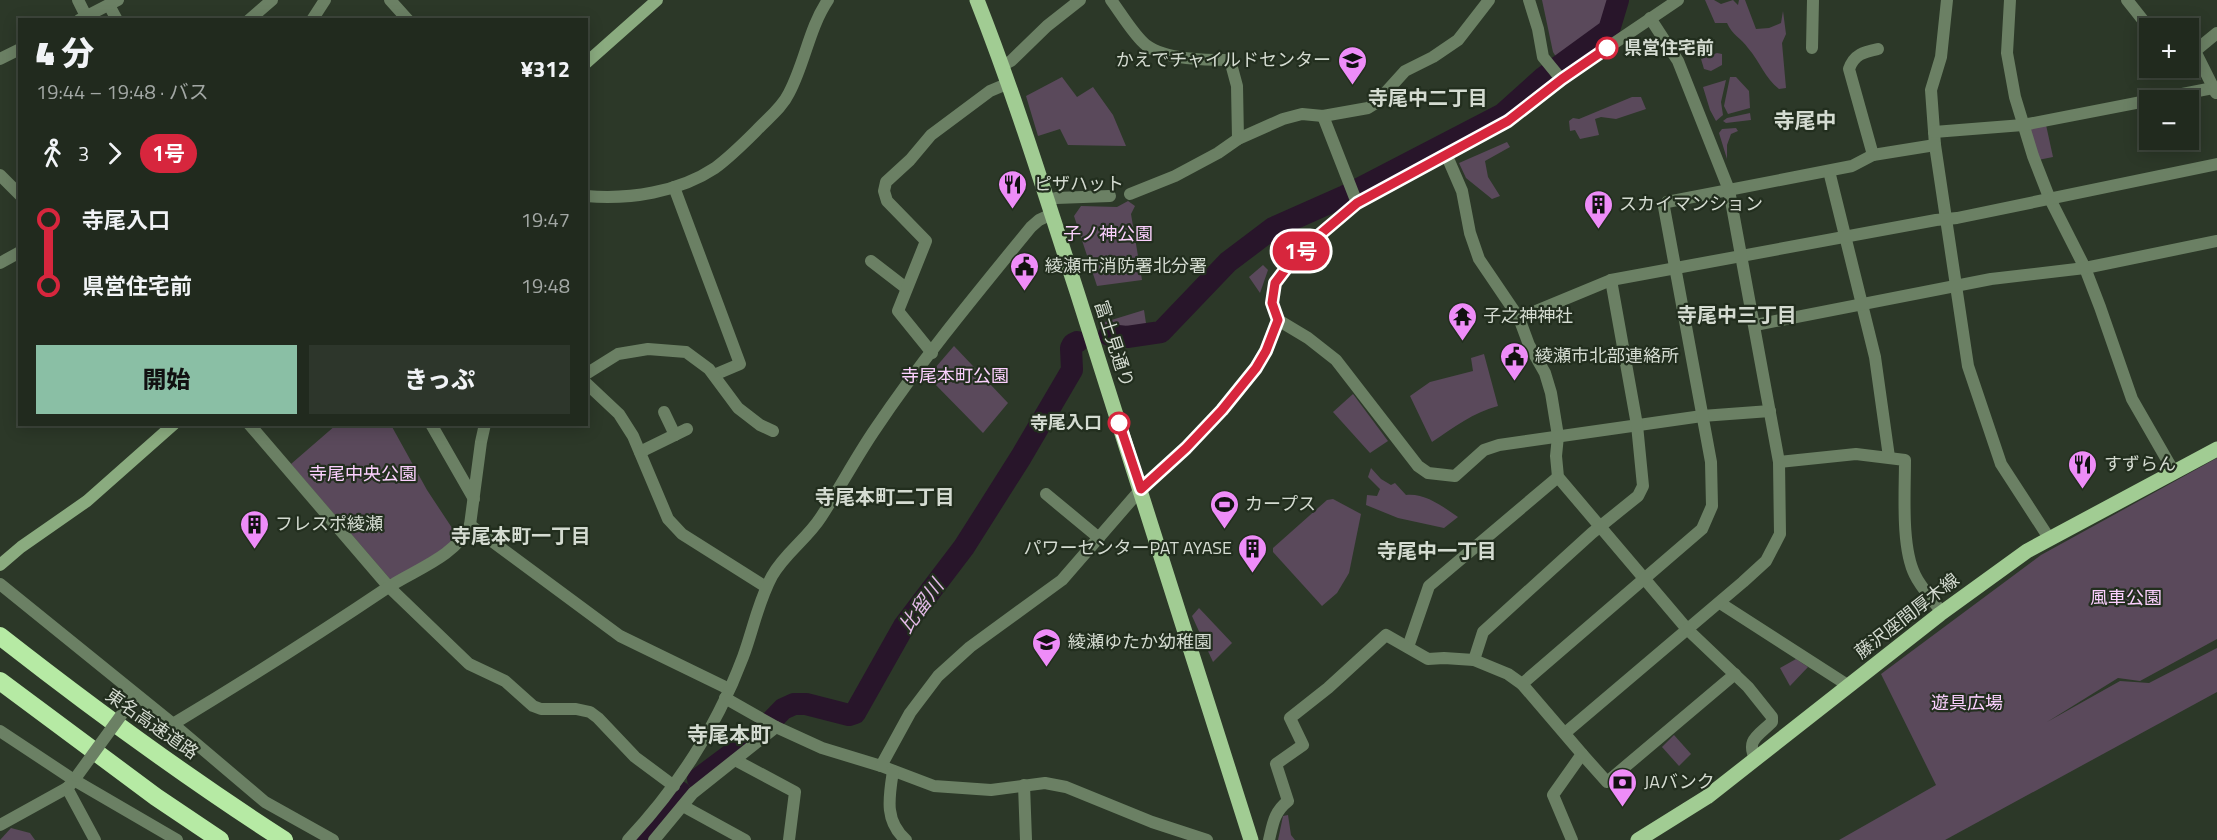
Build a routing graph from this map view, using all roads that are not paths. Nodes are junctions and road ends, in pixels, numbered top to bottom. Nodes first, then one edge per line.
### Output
1 (78, 0) edge
2 (272, 0) edge
3 (325, 0) edge
4 (390, 0) edge
5 (657, 0) edge
6 (828, 0) edge
7 (977, 0) edge
8 (1080, 0) edge
9 (1111, 0) edge
10 (1489, 0) edge
11 (1529, 0) edge
12 (1678, 0) edge
13 (1813, 0) edge
14 (1947, 0) edge
15 (2010, 0) edge
16 (2127, 0) edge
17 (114, 3) edge
18 (82, 18) edge
19 (117, 18) edge
20 (251, 18) edge
21 (313, 18) edge
22 (406, 18) edge
23 (1650, 18) junction
24 (2141, 18) edge
25 (2217, 33) edge
26 (2199, 45) edge
27 (1812, 48) dead end
28 (1878, 49) dead end
29 (18, 50) edge
30 (0, 59) edge
31 (588, 61) edge
32 (2199, 62) edge
33 (1003, 65) junction
34 (1560, 78) junction
35 (1009, 83) junction
36 (2215, 91) edge
37 (1323, 116) junction
38 (2023, 125) junction
39 (1238, 139) junction
40 (1934, 139) junction
41 (1446, 154) junction
42 (1873, 155) junction
43 (2217, 164) edge
44 (1828, 171) junction
45 (0, 176) edge
46 (674, 187) junction
47 (1729, 190) junction
48 (18, 193) edge
49 (1130, 194) dead end
50 (1354, 194) junction
51 (588, 196) edge
52 (1110, 196) dead end
53 (2049, 197) junction
54 (1049, 207) junction
55 (1947, 219) junction
56 (1845, 237) junction
57 (2217, 241) edge
58 (18, 253) edge
59 (1742, 256) junction
60 (871, 261) dead end
61 (0, 263) edge
62 (2085, 268) junction
63 (1675, 269) junction
64 (1611, 280) junction
65 (1955, 286) junction
66 (906, 288) junction
67 (1862, 304) junction
68 (1519, 318) junction
69 (1278, 320) junction
70 (1755, 325) junction
71 (932, 354) junction
72 (588, 373) edge
73 (714, 375) junction
74 (588, 385) edge
75 (1770, 411) junction
76 (664, 412) dead end
77 (1702, 416) junction
78 (1637, 425) junction
79 (172, 426) edge
80 (251, 426) edge
81 (433, 426) edge
82 (485, 426) edge
83 (687, 429) dead end
84 (773, 431) dead end
85 (675, 435) junction
86 (1558, 436) junction
87 (2217, 449) edge
88 (640, 452) junction
89 (1889, 457) junction
90 (1779, 462) junction
91 (2174, 472) junction
92 (1558, 477) junction
93 (1141, 489) junction
94 (1046, 494) dead end
95 (474, 499) junction
96 (470, 525) junction
97 (1599, 527) junction
98 (1099, 538) junction
99 (2049, 538) junction
100 (0, 565) edge
101 (1643, 579) junction
102 (0, 584) edge
103 (389, 587) junction
104 (766, 587) junction
105 (1720, 603) junction
106 (1942, 613) junction
107 (1687, 629) junction
108 (0, 636) edge
109 (1408, 647) junction
110 (1473, 660) junction
111 (1735, 674) junction
112 (0, 681) edge
113 (1522, 684) junction
114 (1849, 686) junction
115 (727, 693) junction
116 (135, 697) junction
117 (173, 724) junction
118 (772, 724) junction
119 (0, 731) edge
120 (1565, 733) junction
121 (1582, 754) junction
122 (735, 760) junction
123 (1756, 760) junction
124 (880, 766) junction
125 (893, 771) junction
126 (73, 781) junction
127 (1024, 784) junction
128 (674, 786) junction
129 (683, 806) junction
130 (0, 825) edge
131 (903, 839) edge
132 (95, 840) edge
133 (177, 840) edge
134 (220, 840) edge
135 (284, 840) edge
136 (333, 840) edge
137 (628, 840) edge
138 (654, 840) edge
139 (745, 840) edge
140 (789, 840) edge
141 (1026, 840) edge
142 (1206, 840) edge
143 (1251, 840) edge
144 (1269, 840) edge
145 (1572, 840) edge
146 (1638, 840) edge

1 - 18 street
2 - 20 street
3 - 21 street
4 - 22 street
5 - 31 street
6 - 46 street
7 - 33 main road, 富士見通り
8 - 33 street
9 - 39 street
10 - 37 street
11 - 34 street
12 - 23 street
13 - 27 street
14 - 40 street
15 - 38 street
16 - 24 street
17 - 18 street
17 - 19 street
23 - 34 street
23 - 47 street
25 - 26 street
28 - 42 street
29 - 30 street
32 - 36 street
33 - 35 main road, 富士見通り
34 - 41 street
35 - 54 main road, 富士見通り
35 - 66 street
36 - 38 street
37 - 39 street
37 - 50 street
38 - 40 street
38 - 53 street
39 - 49 street
40 - 42 street
40 - 55 street
41 - 50 street
41 - 68 street
42 - 44 street
43 - 53 street
44 - 47 street
44 - 56 street
45 - 48 street
46 - 51 street
46 - 73 street
47 - 59 street
47 - 63 street
50 - 69 street
52 - 54 street
53 - 55 street
53 - 62 street
54 - 71 street
54 - 93 main road, 富士見通り
55 - 56 street
55 - 65 street
56 - 59 street
56 - 67 street
57 - 62 street
58 - 61 street
59 - 63 street
59 - 70 street
60 - 66 street
62 - 65 street
62 - 91 street
63 - 64 street
63 - 77 street
64 - 68 street
64 - 78 street
65 - 67 street
65 - 99 street
66 - 71 street
67 - 70 street
67 - 89 street
68 - 86 street
69 - 86 street
69 - 93 street
70 - 75 street
71 - 104 street
72 - 73 street
73 - 84 street
74 - 88 street
75 - 77 street
75 - 90 street
76 - 85 street
77 - 78 street
77 - 101 street
78 - 86 street
78 - 97 street
79 - 100 street
80 - 103 street
81 - 95 street
82 - 95 street
83 - 85 street
85 - 88 street
86 - 92 street
87 - 91 main road, 藤沢座間厚木線
88 - 104 street
89 - 90 street
89 - 106 street
90 - 105 street
91 - 99 main road, 藤沢座間厚木線
92 - 97 street
92 - 109 street
93 - 98 street
93 - 143 main road, 富士見通り
94 - 98 street
95 - 96 street
96 - 103 street
96 - 115 street
97 - 101 street
97 - 110 street
98 - 124 street
99 - 106 main road, 藤沢座間厚木線
101 - 107 street
101 - 113 street
102 - 116 street
103 - 117 street
103 - 128 street
104 - 115 street
105 - 107 street
105 - 114 street
106 - 114 main road, 藤沢座間厚木線
107 - 111 street
107 - 120 street
108 - 135 highway, 東名高速道路
109 - 110 street
109 - 144 street
110 - 113 street
111 - 121 street
111 - 123 street
112 - 134 highway
113 - 120 street
114 - 123 main road, 藤沢座間厚木線
115 - 118 street
115 - 128 street
116 - 117 street
116 - 126 street, bridge
117 - 136 street
118 - 122 street
118 - 124 street
119 - 126 street
120 - 121 street
121 - 145 street
122 - 129 street
122 - 140 street
123 - 146 main road, 藤沢座間厚木線
124 - 125 street
125 - 127 street
125 - 131 street
126 - 130 street
126 - 132 street
126 - 133 street
127 - 141 street
127 - 142 street
128 - 137 street
129 - 138 street
129 - 139 street

